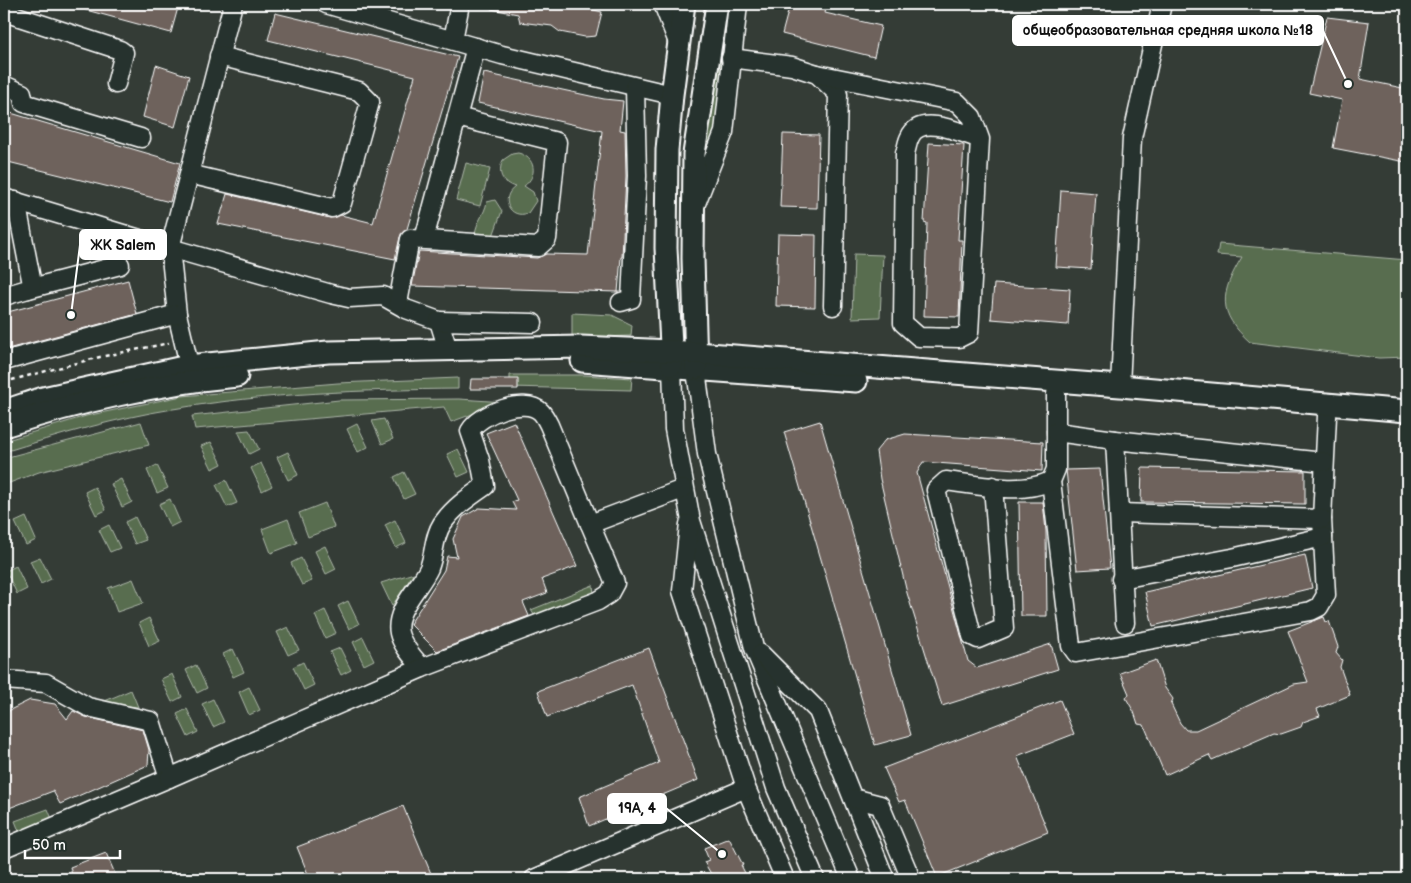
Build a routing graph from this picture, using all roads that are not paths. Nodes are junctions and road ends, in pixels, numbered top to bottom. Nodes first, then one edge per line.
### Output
1 (233, 4) edge
2 (326, 4) edge
3 (460, 4) edge
4 (663, 4) edge
5 (684, 4) edge
6 (716, 4) edge
7 (738, 4) edge
8 (1162, 4) edge
9 (355, 8) edge
10 (4, 12) edge
11 (453, 40) junction
12 (476, 47) junction
13 (679, 47) junction
14 (219, 56) junction
15 (731, 58) junction
16 (817, 74) junction
17 (116, 84) dead end
18 (4, 85) edge
19 (635, 86) junction
20 (672, 95) junction
21 (457, 117) junction
22 (141, 138) dead end
23 (980, 139) junction
24 (189, 174) junction
25 (10, 200) edge
26 (694, 208) junction
27 (424, 239) junction
28 (170, 248) junction
29 (120, 265) dead end
30 (28, 289) junction
31 (4, 296) edge
32 (621, 302) dead end
33 (398, 303) junction
34 (833, 306) dead end
35 (177, 314) junction
36 (440, 321) junction
37 (533, 323) dead end
38 (448, 350) junction
39 (672, 359) junction
40 (4, 361) edge
41 (696, 362) junction
42 (191, 374) junction
43 (1120, 386) junction
44 (1056, 394) junction
45 (4, 411) edge
46 (1407, 411) edge
47 (1326, 416) junction
48 (1407, 424) edge
49 (4, 426) edge
50 (1056, 432) junction
51 (1115, 440) junction
52 (1324, 462) junction
53 (1051, 481) junction
54 (993, 486) junction
55 (683, 490) junction
56 (1119, 513) junction
57 (690, 516) junction
58 (590, 524) junction
59 (1322, 528) junction
60 (1121, 579) junction
61 (1125, 623) dead end
62 (754, 648) junction
63 (422, 668) junction
64 (4, 680) edge
65 (169, 778) junction
66 (746, 788) junction
67 (854, 798) junction
68 (4, 848) edge
69 (534, 879) edge
70 (785, 879) edge
71 (815, 879) edge
72 (851, 879) edge
73 (885, 879) edge
74 (912, 879) edge

1 - 14 street
2 - 9 street
3 - 11 street
4 - 13 street
5 - 13 main road
6 - 26 main road
7 - 15 street
8 - 43 street
9 - 11 street
10 - 17 street
11 - 12 street
12 - 19 street
12 - 21 street
13 - 20 main road
14 - 24 street
14 - 24 street
15 - 16 street
15 - 26 street
16 - 23 street
16 - 34 street
18 - 22 street
19 - 20 street
19 - 32 street
20 - 39 main road
21 - 27 street
21 - 27 street
23 - 23 street
24 - 28 street
25 - 28 street
25 - 30 street
26 - 41 main road
27 - 33 street
28 - 33 street
28 - 35 street
29 - 30 street
30 - 31 street
33 - 36 street
35 - 40 street
35 - 42 street
36 - 37 street
36 - 38 street
38 - 39 main road
38 - 42 main road
39 - 41 main road
39 - 42 main road
39 - 55 street
41 - 43 main road
41 - 44 main road
41 - 62 street
42 - 45 main road
42 - 49 main road
43 - 46 main road
44 - 47 main road
44 - 50 street
47 - 48 main road
47 - 52 street
50 - 51 street
50 - 53 street
51 - 52 street
51 - 56 street
52 - 59 street
53 - 54 street
53 - 59 street
54 - 54 street
55 - 57 street
55 - 58 street
56 - 59 street
56 - 60 street
57 - 66 street
57 - 71 street
58 - 63 street
58 - 63 street
59 - 60 street
60 - 61 street
62 - 67 street
62 - 72 street
63 - 65 street
64 - 65 street
65 - 68 street
66 - 69 street
66 - 70 street
67 - 73 street
67 - 74 street

